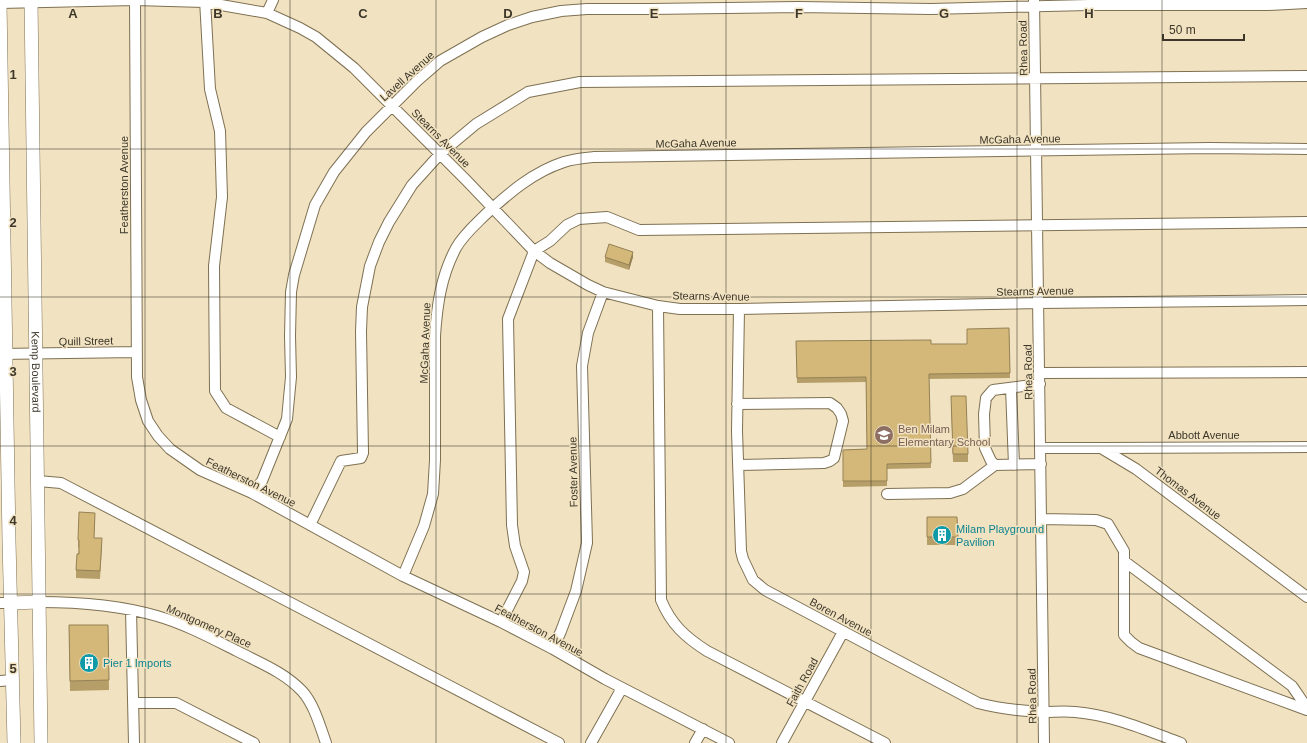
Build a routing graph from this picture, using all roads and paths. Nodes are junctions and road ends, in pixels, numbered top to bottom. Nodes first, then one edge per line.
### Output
1 (135, 0) edge
2 (273, 0) edge
3 (31, 1) edge
4 (204, 1) edge
5 (0, 2) edge
6 (1307, 3) edge
7 (1034, 4) edge
8 (268, 13) junction
9 (1307, 76) edge
10 (1036, 79) junction
11 (1, 103) edge
12 (392, 106) junction
13 (1307, 149) edge
14 (1037, 150) junction
15 (440, 154) junction
16 (492, 208) junction
17 (1307, 222) edge
18 (1038, 226) junction
19 (2, 227) edge
20 (534, 251) junction
21 (603, 292) junction
22 (1307, 300) edge
23 (1038, 303) junction
24 (658, 306) junction
25 (739, 309) junction
26 (136, 352) junction
27 (3, 354) edge
28 (36, 354) junction
29 (1307, 372) edge
30 (1040, 373) junction
31 (1040, 384) junction
32 (1011, 388) junction
33 (737, 404) junction
34 (280, 437) junction
35 (4, 446) edge
36 (1307, 447) edge
37 (1041, 448) junction
38 (1101, 448) junction
39 (738, 464) junction
40 (1041, 464) junction
41 (995, 465) junction
42 (1014, 465) junction
43 (38, 481) junction
44 (252, 493) junction
45 (887, 494) dead end
46 (1042, 519) junction
47 (310, 525) junction
48 (4, 541) edge
49 (1124, 560) junction
50 (402, 576) junction
51 (1307, 597) edge
52 (39, 602) junction
53 (5, 603) edge
54 (132, 610) junction
55 (501, 622) junction
56 (843, 632) junction
57 (552, 649) junction
58 (6, 680) edge
59 (622, 688) junction
60 (805, 701) junction
61 (133, 703) junction
62 (1307, 709) edge
63 (1044, 712) junction
64 (703, 729) junction
65 (14, 743) edge
66 (41, 743) edge
67 (134, 743) edge
68 (254, 743) edge
69 (326, 743) edge
70 (559, 743) edge
71 (591, 743) edge
72 (695, 743) edge
73 (729, 743) edge
74 (782, 743) edge
75 (885, 743) edge
76 (1044, 743) edge
77 (1181, 743) edge

1 - 3 street, Stearns Avenue
1 - 4 street, Stearns Avenue
1 - 26 street, Featherston Avenue
2 - 8 street
3 - 5 street, Stearns Avenue
3 - 28 main road, Kemp Boulevard
4 - 8 street, Stearns Avenue
4 - 34 street
5 - 11 main road
6 - 7 street, Lavell Avenue
7 - 10 street, Rhea Road
7 - 12 street, Lavell Avenue
8 - 12 street, Stearns Avenue
9 - 10 street
10 - 14 street, Rhea Road
10 - 15 street
11 - 19 main road
12 - 15 street, Stearns Avenue
12 - 34 street, Lavell Avenue
13 - 14 street, McGaha Avenue
14 - 16 street, McGaha Avenue
14 - 18 street, Rhea Road
15 - 16 street, Stearns Avenue
15 - 47 street
16 - 20 street, Stearns Avenue
16 - 50 street, McGaha Avenue
17 - 18 street
18 - 20 street
18 - 23 street, Rhea Road
19 - 27 main road
20 - 21 street, Stearns Avenue
20 - 55 street
21 - 24 street, Stearns Avenue
21 - 57 street, Foster Avenue
22 - 23 street, Stearns Avenue
23 - 25 street, Stearns Avenue
23 - 30 street, Rhea Road
24 - 25 street, Stearns Avenue
24 - 60 street
25 - 33 street, Boren Avenue
26 - 28 street, Quill Street
26 - 44 street, Featherston Avenue
27 - 28 street, Quill Street
27 - 35 main road
28 - 43 main road, Kemp Boulevard
29 - 30 street
30 - 31 street, Rhea Road
31 - 32 street
31 - 37 street, Rhea Road
32 - 41 street
32 - 42 street
33 - 39 street, Boren Avenue
33 - 39 street
34 - 44 street, Lavell Avenue
35 - 48 main road
36 - 38 street, Abbott Avenue
37 - 38 street
37 - 40 street, Rhea Road
38 - 51 street, Thomas Avenue
39 - 56 street, Boren Avenue
40 - 42 street
40 - 46 street, Rhea Road
41 - 42 street
41 - 45 street
43 - 52 main road, Kemp Boulevard
43 - 70 street
44 - 47 street, Featherston Avenue
46 - 49 street
46 - 63 street, Rhea Road
47 - 50 street, Featherston Avenue
48 - 53 main road
49 - 62 street
49 - 62 street
50 - 55 street, Featherston Avenue
52 - 53 main road
52 - 54 street, Montgomery Place
52 - 66 main road, Kemp Boulevard
53 - 58 main road
54 - 61 street
54 - 69 street, Montgomery Place
55 - 57 street, Featherston Avenue
56 - 60 street, Faith Road
56 - 63 street, Boren Avenue
57 - 59 street, Featherston Avenue
58 - 65 main road
59 - 64 street, Featherston Avenue
59 - 71 street
60 - 74 street, Faith Road
60 - 75 street
61 - 67 street
61 - 68 street
63 - 76 street, Rhea Road
63 - 77 street, Boren Avenue
64 - 72 street
64 - 73 street, Featherston Avenue

